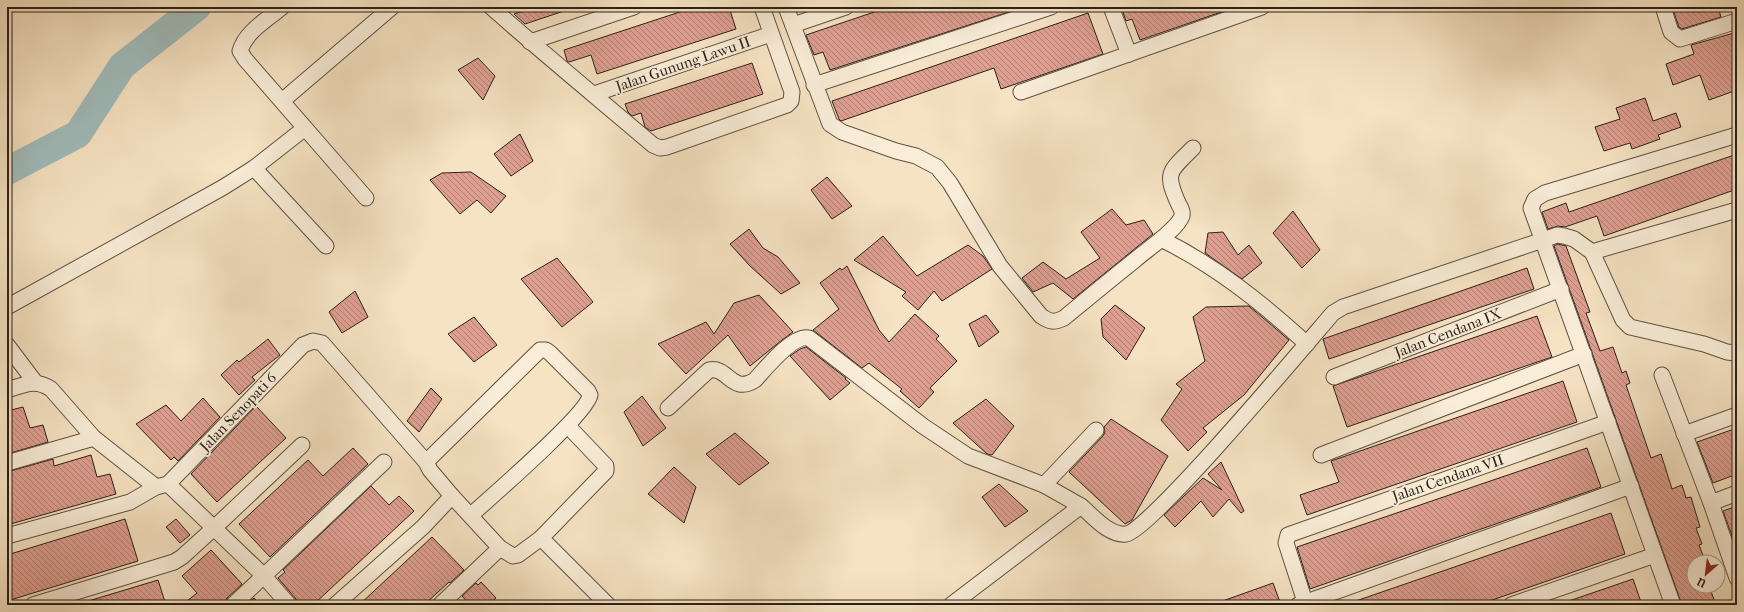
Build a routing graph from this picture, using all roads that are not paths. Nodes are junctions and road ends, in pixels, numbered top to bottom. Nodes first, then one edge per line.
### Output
1 (282, 7) edge
2 (392, 7) edge
3 (491, 7) edge
4 (634, 7) edge
5 (762, 7) edge
6 (786, 7) edge
7 (846, 7) edge
8 (1052, 7) edge
9 (1111, 7) edge
10 (1262, 7) edge
11 (1663, 7) edge
12 (1737, 21) edge
13 (793, 25) junction
14 (771, 34) junction
15 (530, 42) junction
16 (1129, 54) junction
17 (814, 85) junction
18 (1020, 92) dead end
19 (594, 94) junction
20 (282, 101) junction
21 (305, 128) junction
22 (1737, 135) edge
23 (1193, 148) dead end
24 (254, 168) junction
25 (366, 198) dead end
26 (1737, 210) edge
27 (1161, 239) junction
28 (1543, 240) junction
29 (326, 246) dead end
30 (1592, 252) junction
31 (1561, 289) junction
32 (7, 307) edge
33 (1307, 344) junction
34 (7, 345) edge
35 (1737, 353) edge
36 (1584, 354) junction
37 (1662, 375) dead end
38 (1334, 377) dead end
39 (36, 382) junction
40 (7, 390) edge
41 (668, 408) dead end
42 (1737, 414) edge
43 (1608, 422) junction
44 (568, 426) junction
45 (1096, 430) dead end
46 (1684, 434) junction
47 (94, 438) junction
48 (302, 445) dead end
49 (1321, 455) dead end
50 (384, 462) dead end
51 (426, 462) junction
52 (7, 463) edge
53 (162, 485) junction
54 (1044, 485) junction
55 (1631, 486) junction
56 (1737, 493) edge
57 (452, 496) junction
58 (1711, 503) junction
59 (1081, 506) junction
60 (471, 515) junction
61 (214, 528) junction
62 (7, 536) edge
63 (541, 538) junction
64 (500, 548) junction
65 (1655, 555) junction
66 (1736, 569) edge
67 (263, 575) junction
68 (1303, 604) edge
69 (33, 605) edge
70 (233, 605) edge
71 (289, 605) edge
72 (335, 605) edge
73 (440, 605) edge
74 (608, 605) edge
75 (951, 605) edge
76 (1511, 605) edge
77 (1673, 605) edge

1 - 20 street
2 - 20 street
3 - 15 street
4 - 15 street
5 - 14 street
6 - 13 street
7 - 13 street
8 - 17 street
9 - 16 street
10 - 16 street
11 - 12 street
13 - 17 street
14 - 19 street, Jalan Gunung Lawu II
14 - 19 street
15 - 19 street
16 - 18 street
17 - 27 street
20 - 21 street
21 - 24 street
21 - 25 street
22 - 28 street
23 - 27 street
24 - 29 street
24 - 32 street
26 - 30 street
27 - 33 street
28 - 30 street
28 - 31 street
28 - 33 street
30 - 35 street
31 - 36 street
31 - 38 street, Jalan Cendana IX
33 - 59 street
34 - 39 street
36 - 43 street
36 - 49 street
37 - 46 street
39 - 40 street
39 - 47 street
41 - 54 street
42 - 46 street
43 - 55 street
43 - 68 street, Jalan Cendana VII
44 - 51 street
44 - 60 street
44 - 63 street
45 - 54 street
46 - 58 street
47 - 52 street
47 - 53 street
48 - 61 street
50 - 67 street
51 - 53 street, Jalan Senopati 6
51 - 57 street, Jalan Senopati 6
53 - 61 street
53 - 62 street, Jalan Senopati 6
54 - 59 street
55 - 65 street
55 - 68 street
56 - 58 street
57 - 60 street, Jalan Senopati 6
57 - 72 street
58 - 66 street
59 - 75 street
60 - 64 street, Jalan Senopati 6
61 - 67 street
61 - 69 street
63 - 64 street
63 - 74 street
64 - 73 street
65 - 76 street
65 - 77 street
67 - 70 street
67 - 71 street

